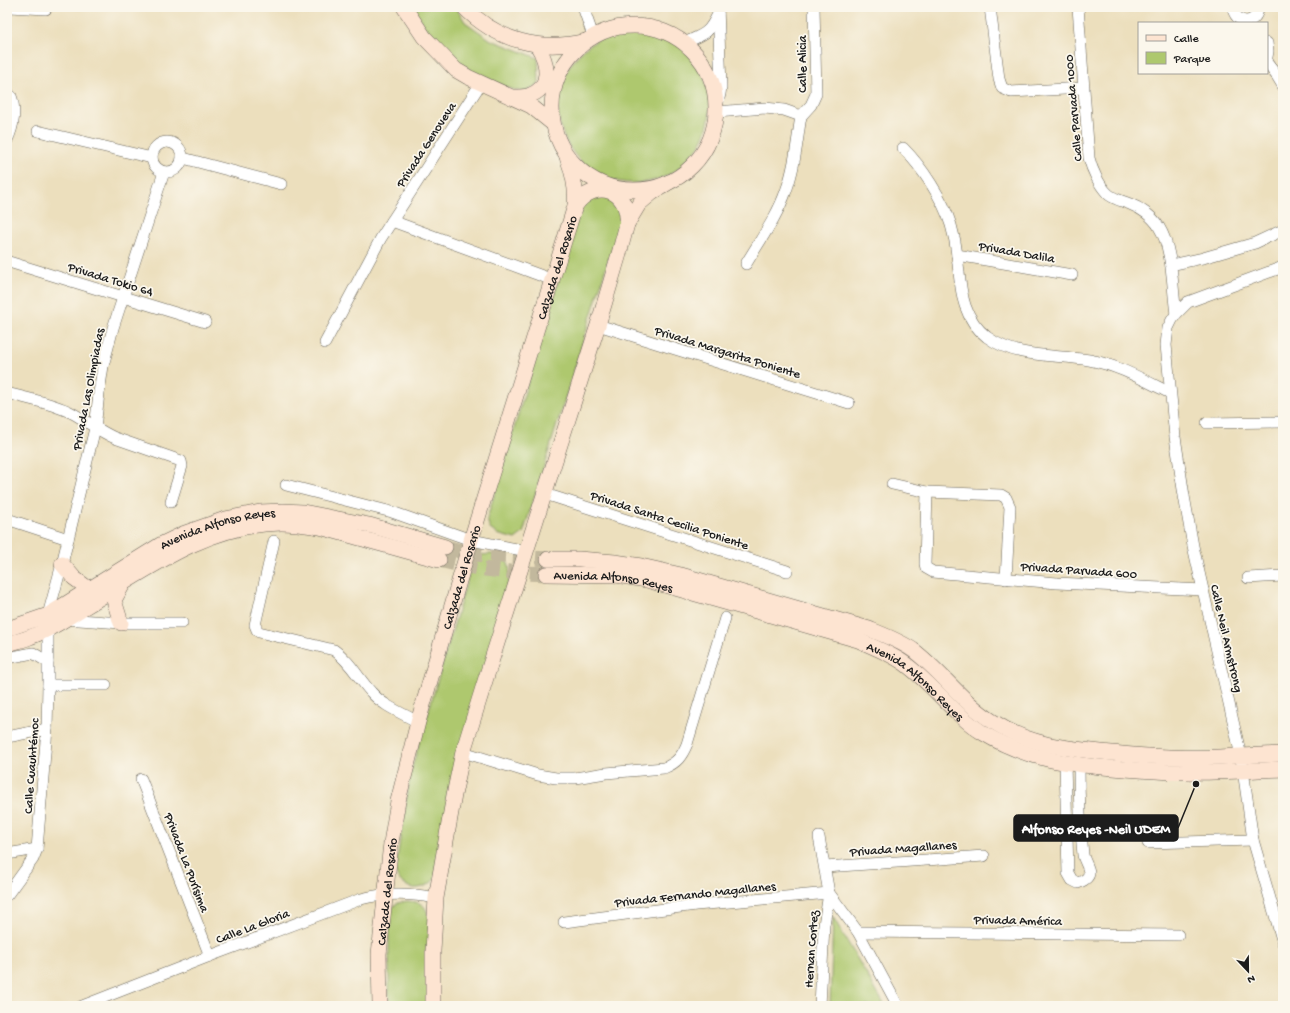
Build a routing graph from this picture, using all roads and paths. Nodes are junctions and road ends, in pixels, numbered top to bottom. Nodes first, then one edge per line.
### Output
1 (10, 7) edge
2 (404, 7) edge
3 (464, 7) edge
4 (583, 7) edge
5 (814, 7) edge
6 (990, 7) edge
7 (1078, 7) edge
8 (1233, 7) edge
9 (46, 9) dead end
10 (719, 9) edge
11 (1258, 15) edge
12 (1242, 22) edge
13 (590, 38) junction
14 (684, 44) junction
15 (537, 45) junction
16 (1268, 64) edge
17 (481, 83) junction
18 (1283, 86) edge
19 (1083, 88) junction
20 (9, 95) edge
21 (515, 97) junction
22 (717, 109) junction
23 (801, 116) junction
24 (552, 123) junction
25 (38, 131) dead end
26 (7, 140) edge
27 (904, 148) dead end
28 (567, 156) junction
29 (152, 158) junction
30 (183, 158) junction
31 (164, 172) junction
32 (669, 182) junction
33 (281, 184) dead end
34 (575, 206) junction
35 (392, 221) junction
36 (627, 224) junction
37 (1283, 230) edge
38 (957, 255) junction
39 (9, 262) dead end
40 (746, 264) dead end
41 (1171, 265) junction
42 (1283, 267) edge
43 (1072, 275) dead end
44 (553, 280) junction
45 (123, 296) junction
46 (1176, 314) junction
47 (205, 322) dead end
48 (598, 325) junction
49 (325, 343) dead end
50 (7, 393) edge
51 (1170, 393) junction
52 (849, 403) dead end
53 (1283, 422) edge
54 (1207, 423) dead end
55 (95, 428) junction
56 (892, 484) dead end
57 (286, 485) dead end
58 (927, 492) junction
59 (545, 494) junction
60 (171, 502) dead end
61 (7, 519) edge
62 (68, 539) junction
63 (471, 540) junction
64 (274, 541) dead end
65 (527, 551) junction
66 (62, 564) junction
67 (787, 571) dead end
68 (1283, 576) edge
69 (1248, 578) dead end
70 (1006, 579) junction
71 (125, 582) junction
72 (89, 589) junction
73 (1203, 590) junction
74 (725, 618) dead end
75 (65, 619) junction
76 (48, 622) junction
77 (121, 623) junction
78 (182, 623) dead end
79 (7, 629) edge
80 (26, 631) junction
81 (7, 644) edge
82 (7, 658) edge
83 (48, 662) junction
84 (48, 685) junction
85 (106, 685) dead end
86 (418, 722) junction
87 (47, 729) junction
88 (7, 737) edge
89 (463, 752) junction
90 (1283, 754) edge
91 (1242, 763) junction
92 (1072, 764) junction
93 (1283, 769) edge
94 (141, 779) dead end
95 (819, 837) dead end
96 (1254, 840) junction
97 (1148, 843) dead end
98 (37, 848) junction
99 (7, 854) edge
100 (984, 856) dead end
101 (825, 867) junction
102 (829, 893) junction
103 (386, 894) junction
104 (7, 895) edge
105 (436, 898) junction
106 (564, 922) dead end
107 (858, 932) junction
108 (1178, 935) dead end
109 (1282, 939) edge
110 (210, 956) junction
111 (90, 1005) edge
112 (380, 1006) edge
113 (433, 1006) edge
114 (820, 1006) edge
115 (898, 1006) edge

1 - 9 street
2 - 17 street
3 - 15 street, Calzada del Rosario
4 - 13 street
5 - 23 street, Calle Alicia
6 - 19 street
7 - 19 street, Calle Parvada 1000
8 - 12 street
10 - 14 street
10 - 22 street
11 - 12 street
13 - 14 street, Calzada del Rosario
13 - 15 street, Calzada del Rosario
13 - 24 street, Calzada del Rosario
14 - 22 street, Calzada del Rosario
15 - 21 street
16 - 18 street
17 - 21 street
17 - 35 street, Privada Genoveva
19 - 41 street, Calle Parvada 1000
20 - 26 street
21 - 24 street
22 - 23 street
22 - 32 street, Calzada del Rosario
23 - 40 street
24 - 28 street, Calzada del Rosario
25 - 29 street
27 - 38 street
28 - 32 street, Calzada del Rosario
28 - 34 street, Calzada del Rosario
29 - 30 street
29 - 31 street
30 - 31 street
30 - 33 street
31 - 45 street, Privada Las Olimpiadas
32 - 36 street, Calzada del Rosario
34 - 36 street
34 - 44 street, Calzada del Rosario
35 - 44 street
35 - 49 street, Privada Genoveva
36 - 48 street, Calzada del Rosario
37 - 41 street
38 - 43 street, Privada Dalila
38 - 51 street
39 - 45 street, Privada Tokio 64
41 - 46 street, Calle Parvada 1000
42 - 46 street
44 - 63 street, Calzada del Rosario
45 - 47 street, Privada Tokio 64
45 - 55 street, Privada Las Olimpiadas
46 - 51 street, Calle Neil Armstrong
48 - 52 street, Privada Margarita Poniente
48 - 59 street, Calzada del Rosario
50 - 55 street
51 - 73 street, Calle Neil Armstrong
53 - 54 street
55 - 60 street
55 - 62 street, Privada Las Olimpiadas
56 - 58 street, Privada Parvada 600
57 - 63 street
58 - 70 street
58 - 70 street, Privada Parvada 600
59 - 65 street, Calzada del Rosario
59 - 67 street, Privada Santa Cecilia Poniente
61 - 62 street
62 - 66 street, Privada Las Olimpiadas
63 - 65 street
63 - 86 street, Calzada del Rosario
64 - 86 street
65 - 89 street, Calzada del Rosario
66 - 72 street
66 - 76 street, Privada Las Olimpiadas
68 - 69 street
70 - 73 street, Privada Parvada 600
71 - 72 street, Avenida Alfonso Reyes
71 - 75 street, Avenida Alfonso Reyes
71 - 77 street
72 - 76 street, Avenida Alfonso Reyes
73 - 91 street, Calle Neil Armstrong
74 - 89 street
75 - 76 street, Avenida Alfonso Reyes
75 - 77 street
76 - 80 street, Avenida Alfonso Reyes
76 - 83 street, Calle Cuauhtémoc
77 - 78 street
79 - 80 street, Avenida Alfonso Reyes
80 - 81 street, Avenida Alfonso Reyes
82 - 83 street
83 - 84 street, Calle Cuauhtémoc
84 - 85 street
84 - 87 street, Calle Cuauhtémoc
86 - 103 street, Calzada del Rosario
87 - 88 street
87 - 98 street, Calle Cuauhtémoc
89 - 105 street, Calzada del Rosario
90 - 91 street, Avenida Alfonso Reyes
91 - 92 street, Avenida Alfonso Reyes
91 - 92 street, Avenida Alfonso Reyes
91 - 93 street, Avenida Alfonso Reyes
91 - 96 street, Calle Neil Armstrong
92 - 92 street
94 - 110 street, Privada La Purísima
95 - 101 street
96 - 97 street
96 - 109 street, Calle Neil Armstrong
98 - 99 street
98 - 104 street, Calle Cuauhtémoc
100 - 101 street, Privada Magallanes
101 - 102 street
102 - 106 street, Privada Fernando Magallanes
102 - 107 street
102 - 114 street, Hernan Cortez
103 - 105 street, Calle La Gloria
103 - 110 street, Calle La Gloria
103 - 112 street, Calzada del Rosario
105 - 113 street, Calzada del Rosario
107 - 108 street, Privada América
107 - 115 street
110 - 111 street, Calle La Gloria

